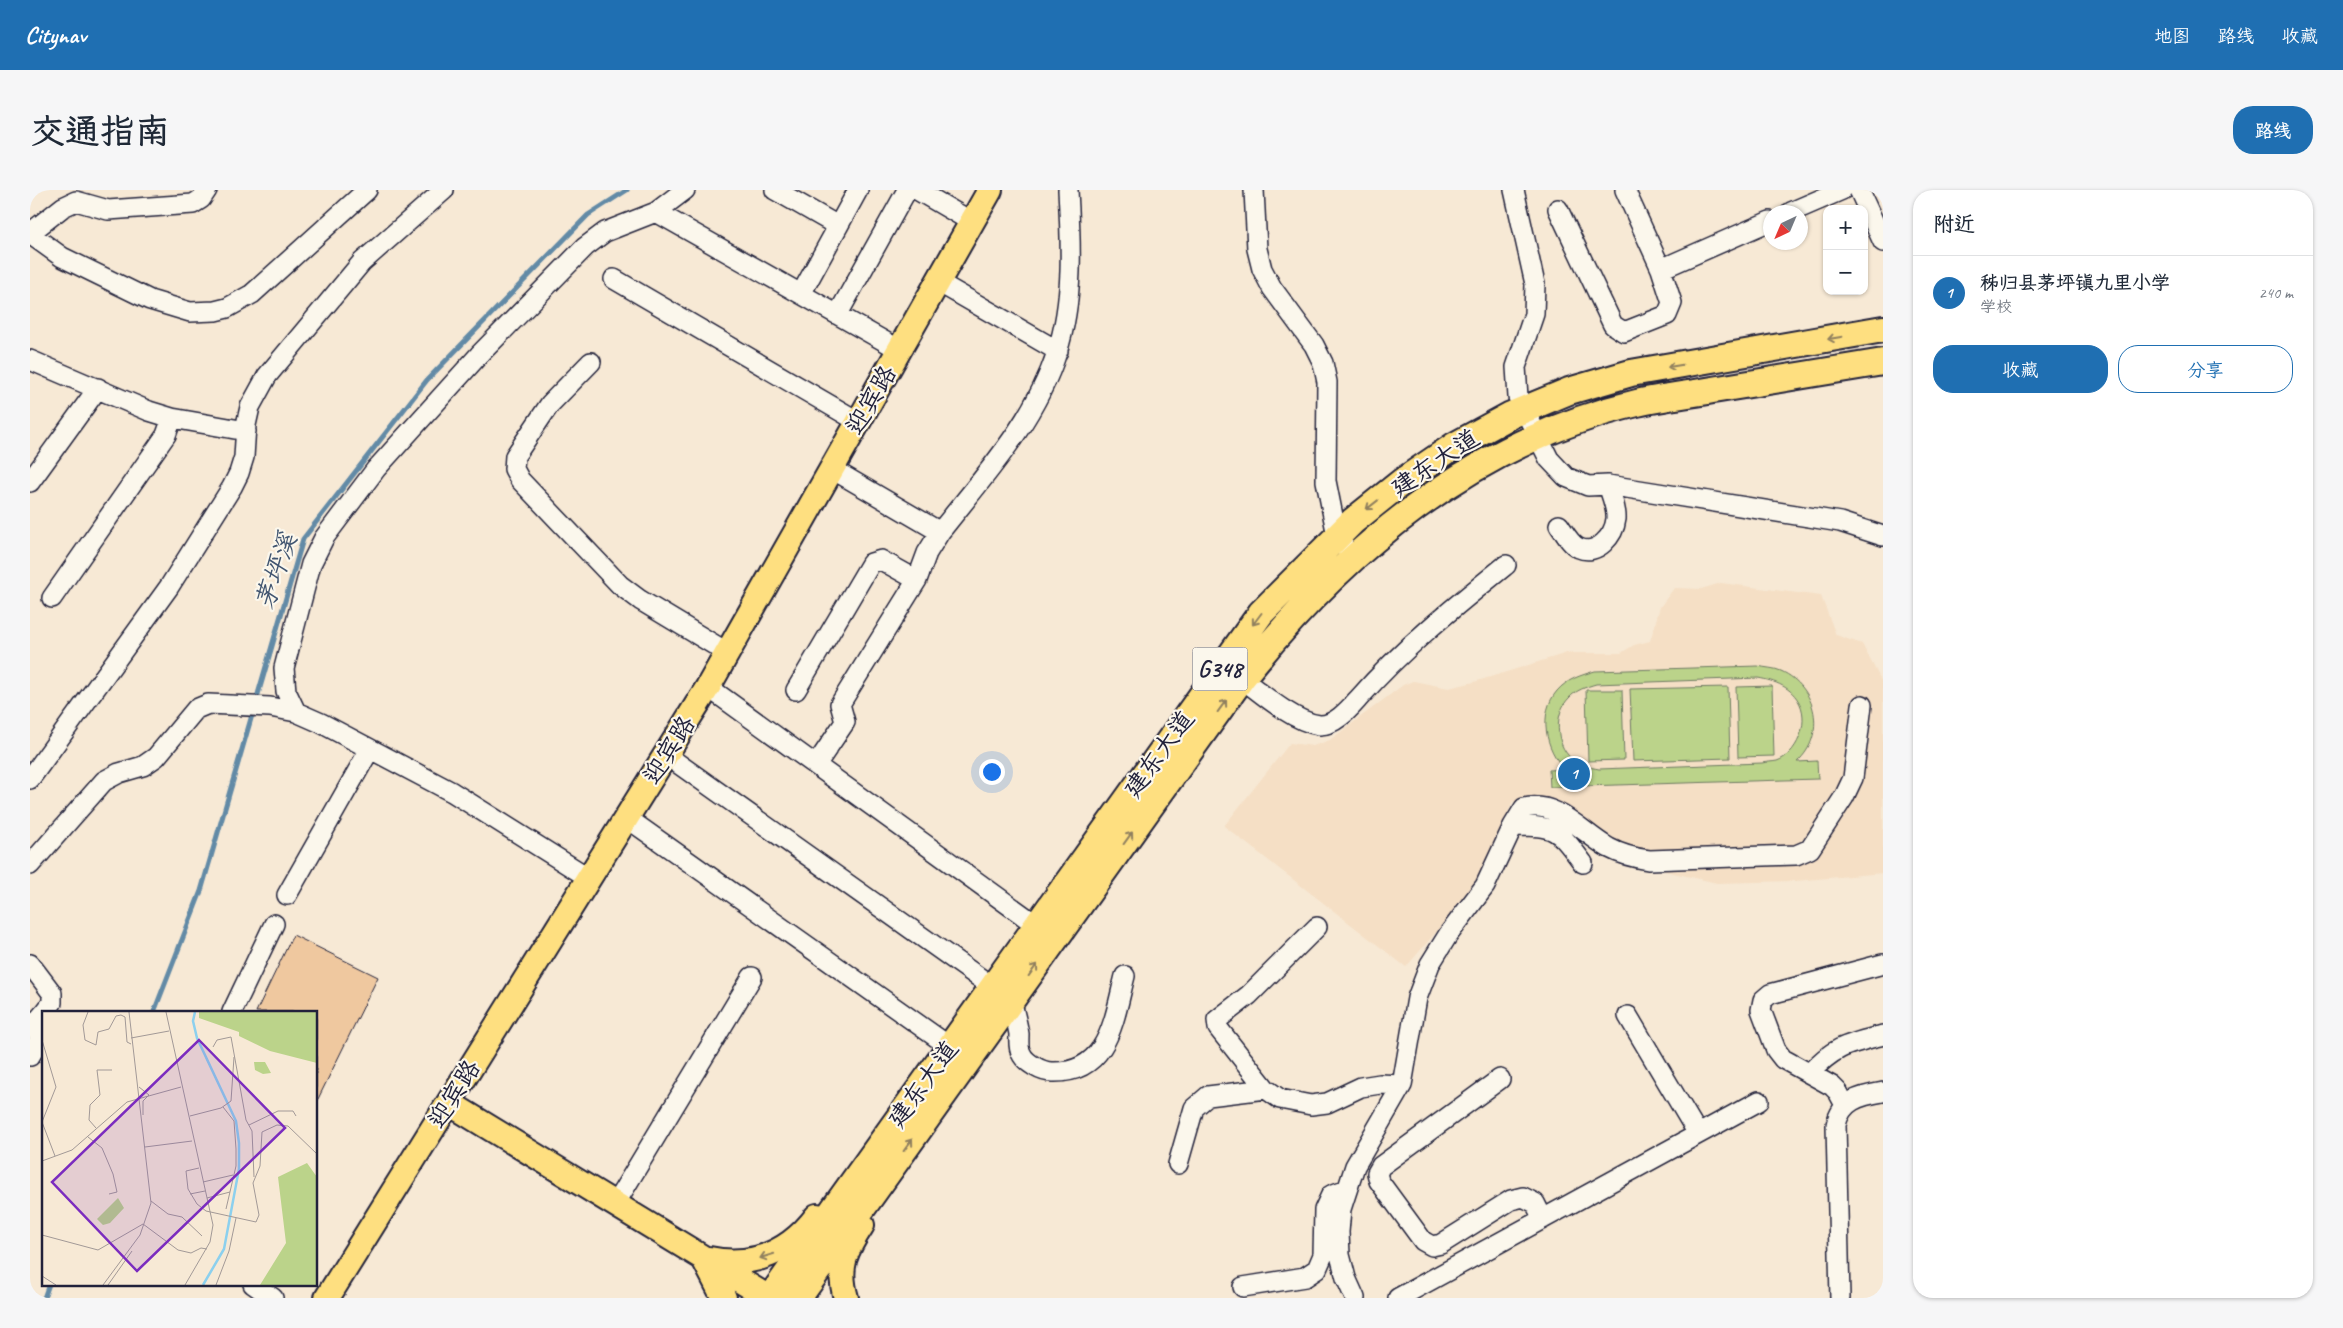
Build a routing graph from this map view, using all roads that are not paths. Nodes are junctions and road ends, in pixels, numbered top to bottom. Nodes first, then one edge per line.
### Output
1 (207, 190) edge
2 (367, 190) edge
3 (444, 190) edge
4 (685, 190) edge
5 (776, 190) edge
6 (858, 190) edge
7 (907, 190) edge
8 (917, 190) edge
9 (990, 190) edge
10 (1068, 190) edge
11 (1254, 190) edge
12 (1514, 190) edge
13 (1625, 190) edge
14 (1842, 190) edge
15 (1859, 190) edge
16 (1807, 205) edge
17 (1558, 209) dead end
18 (656, 212) junction
19 (972, 222) junction
20 (1763, 224) edge
21 (838, 226) junction
22 (30, 234) edge
23 (1883, 242) edge
24 (1661, 269) junction
25 (614, 279) dead end
26 (938, 282) junction
27 (801, 294) junction
28 (838, 314) junction
29 (1883, 329) edge
30 (900, 350) junction
31 (1058, 351) junction
32 (30, 360) edge
33 (591, 362) dead end
34 (1883, 362) edge
35 (98, 388) junction
36 (1524, 410) junction
37 (172, 418) junction
38 (859, 422) junction
39 (246, 431) junction
40 (1538, 438) junction
41 (832, 469) junction
42 (30, 482) edge
43 (1608, 485) junction
44 (1559, 525) dead end
45 (940, 532) junction
46 (1337, 536) junction
47 (1883, 536) edge
48 (1352, 558) junction
49 (1506, 565) dead end
50 (917, 580) junction
51 (52, 598) dead end
52 (728, 653) junction
53 (1232, 672) junction
54 (708, 687) junction
55 (796, 690) dead end
56 (1862, 705) dead end
57 (296, 712) junction
58 (370, 749) junction
59 (666, 755) junction
60 (816, 765) junction
61 (30, 779) edge
62 (627, 818) junction
63 (1513, 826) junction
64 (1583, 862) dead end
65 (30, 865) edge
66 (589, 878) junction
67 (287, 895) dead end
68 (274, 924) dead end
69 (1317, 927) dead end
70 (1046, 932) junction
71 (30, 964) edge
72 (1883, 964) edge
73 (1125, 976) dead end
74 (752, 977) dead end
75 (1002, 993) junction
76 (45, 1011) edge
77 (232, 1011) edge
78 (42, 1015) edge
79 (1628, 1016) dead end
80 (1883, 1035) edge
81 (959, 1053) junction
82 (30, 1056) edge
83 (1810, 1074) junction
84 (1500, 1079) dead end
85 (1402, 1085) junction
86 (1266, 1089) junction
87 (1883, 1092) edge
88 (1759, 1101) dead end
89 (449, 1103) junction
90 (1845, 1105) junction
91 (1698, 1134) junction
92 (1178, 1164) dead end
93 (875, 1171) junction
94 (1347, 1189) junction
95 (615, 1204) junction
96 (1543, 1219) junction
97 (703, 1258) junction
98 (256, 1286) edge
99 (1243, 1287) dead end
100 (273, 1298) edge
101 (327, 1298) edge
102 (724, 1298) edge
103 (769, 1298) edge
104 (798, 1298) edge
105 (846, 1298) edge
106 (1355, 1298) edge
107 (1398, 1298) edge
108 (1840, 1298) edge

1 - 22 street
2 - 22 street
3 - 39 street
4 - 18 street
5 - 21 street
6 - 21 street
7 - 28 street
8 - 19 street
9 - 19 main road, 迎宾路
10 - 31 street
11 - 46 street
12 - 36 street
13 - 24 street
14 - 16 street
15 - 23 street
17 - 24 street
18 - 27 street
18 - 57 street
19 - 26 main road, 迎宾路
20 - 24 street
21 - 27 street
25 - 38 street
26 - 30 main road, 迎宾路
26 - 31 street
27 - 28 street
28 - 30 street
29 -> 36 highway, 建东大道 / G348
30 - 38 main road, 迎宾路
31 - 45 street
32 - 35 street
33 - 52 street
34 - 40 highway, 建东大道 / G348
35 - 37 street
35 - 42 street
36 - 40 street
36 -> 46 highway, 建东大道 / G348
37 - 39 street
37 - 51 street
38 - 41 main road, 迎宾路
39 - 61 street
40 - 43 street
40 - 48 highway, 建东大道 / G348
41 - 45 street
41 - 52 main road, 迎宾路
43 - 44 street
43 - 47 street
45 - 50 street
46 - 48 street
46 -> 53 highway, 建东大道 / G348
48 - 53 highway, 建东大道 / G348
49 - 53 street
50 - 55 street
50 - 60 street
52 - 54 main road, 迎宾路
53 - 70 highway, 建东大道 / G348
54 - 59 main road, 迎宾路
54 - 60 street
56 - 63 street
57 - 58 street
57 - 65 street
58 - 66 street
58 - 67 street
59 - 62 main road, 迎宾路
59 - 75 street
60 - 70 street
62 - 66 main road, 迎宾路
62 - 81 street
63 - 64 street
63 - 85 street
66 - 89 main road, 迎宾路
68 - 77 street
69 - 86 street
70 - 75 highway, 建东大道 / G348
71 - 76 street
72 - 83 street
73 - 75 street
74 - 95 street
75 - 81 highway, 建东大道 / G348
78 - 82 street
79 - 91 street
80 - 83 street
81 - 93 highway, 建东大道 / G348
83 - 90 street
84 - 96 street
85 - 86 street
85 - 94 street
86 - 92 street
87 - 90 street
88 - 91 street
89 - 95 main road
89 - 101 main road, 迎宾路
90 - 108 street
91 - 96 street
93 -> 97 main road
93 - 103 highway, 建东大道 / G348
93 - 104 highway, 建东大道 / G348
93 - 105 main road
94 - 99 street
94 - 106 street
95 - 97 main road
96 - 107 street
97 - 102 main road
97 - 103 main road
98 - 100 street

